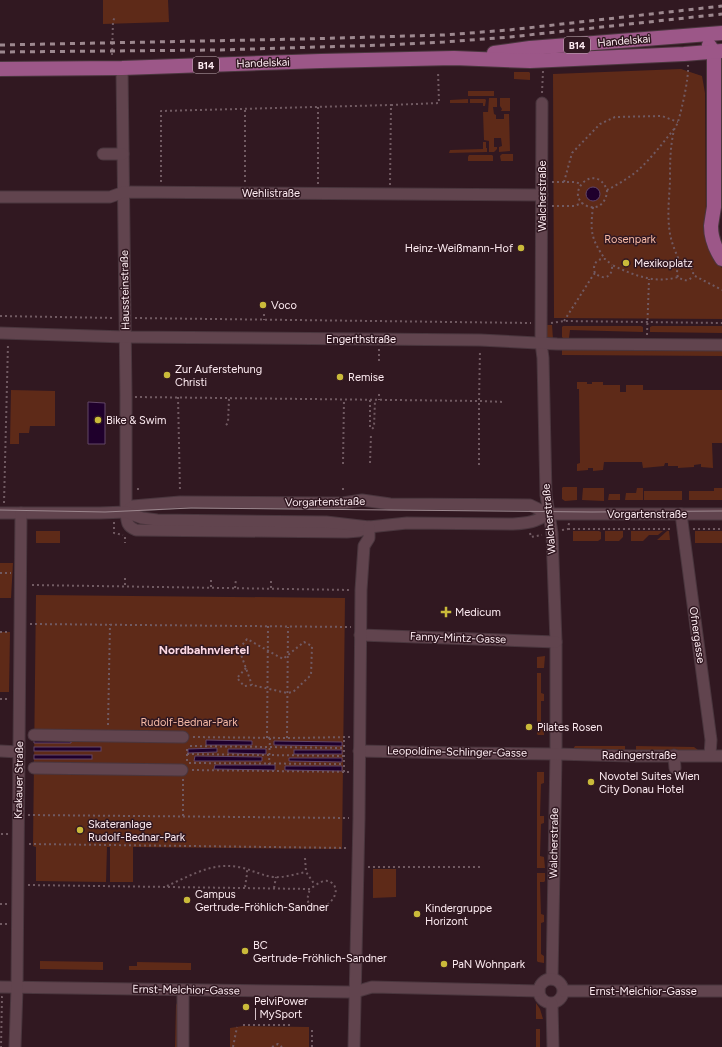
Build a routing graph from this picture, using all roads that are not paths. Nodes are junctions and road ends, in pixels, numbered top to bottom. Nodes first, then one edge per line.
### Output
1 (722, 33) edge
2 (701, 34) junction
3 (718, 51) edge
4 (454, 58) junction
5 (116, 68) junction
6 (0, 70) edge
7 (542, 103) road end
8 (102, 154) dead end
9 (123, 154) junction
10 (124, 192) junction
11 (542, 195) junction
12 (0, 196) edge
13 (714, 207) junction
14 (722, 229) edge
15 (722, 259) edge
16 (4, 333) edge
17 (125, 337) junction
18 (541, 342) junction
19 (722, 345) edge
20 (126, 512) junction
21 (2, 513) edge
22 (21, 513) junction
23 (549, 514) junction
24 (681, 514) junction
25 (722, 514) edge
26 (369, 527) junction
27 (360, 631) junction
28 (556, 642) junction
29 (34, 735) dead end
30 (183, 737) road end
31 (0, 751) edge
32 (359, 751) junction
33 (19, 752) junction
34 (556, 754) junction
35 (674, 755) junction
36 (710, 756) junction
37 (722, 756) edge
38 (34, 768) dead end
39 (674, 768) dead end
40 (183, 770) road end
41 (552, 979) junction
42 (17, 988) junction
43 (183, 990) junction
44 (722, 990) edge
45 (539, 991) junction
46 (564, 991) junction
47 (1, 992) edge
48 (355, 992) junction
49 (552, 1004) junction
50 (15, 1047) edge
51 (183, 1047) edge
52 (354, 1047) edge
53 (553, 1047) edge

1 - 2 main road, Handelskai / B14
2 - 3 main road
2 - 4 main road, Handelskai / B14
3 - 4 main road, Handelskai / B14
3 - 13 main road
4 - 5 main road, Handelskai / B14
5 - 6 main road, Handelskai / B14
5 - 9 street, Haussteinstraße
7 - 11 street, Walcherstraße
8 - 9 street
9 - 10 street, Haussteinstraße
10 - 11 street, Wehlistraße
10 - 12 street, Wehlistraße
10 - 17 street, Haussteinstraße
11 - 18 street, Walcherstraße
13 - 14 main road
13 - 15 main road
16 - 17 street, Engerthstraße
17 - 18 street, Engerthstraße
17 - 20 street, Haussteinstraße
18 - 19 street, Engerthstraße
18 - 23 street, Walcherstraße
20 - 22 street, Vorgartenstraße
20 - 23 street, Vorgartenstraße
20 - 26 street, Vorgartenstraße
21 - 22 street, Vorgartenstraße
22 - 33 street, Krakauer Straße
23 - 24 street, Vorgartenstraße
23 - 26 street, Vorgartenstraße
23 - 28 street, Walcherstraße
24 - 25 street, Vorgartenstraße
24 - 36 street, Ofnergasse
26 - 27 street
27 - 28 street, Fanny-Mintz-Gasse
27 - 32 street
28 - 34 street, Walcherstraße
29 - 30 street
31 - 33 street
32 - 34 street, Leopoldine-Schlinger-Gasse
32 - 48 street
33 - 42 street, Krakauer Straße
34 - 35 street, Radingerstraße
34 - 41 street, Walcherstraße
35 - 36 street, Radingerstraße
35 - 39 street
36 - 37 street, Radingerstraße
38 - 40 street
41 - 45 street
41 - 46 street
42 - 43 street, Ernst-Melchior-Gasse
42 - 47 street, Ernst-Melchior-Gasse
42 - 50 street, Krakauer Straße
43 - 48 street, Ernst-Melchior-Gasse
43 - 51 street
44 - 46 street, Ernst-Melchior-Gasse
45 - 48 street, Ernst-Melchior-Gasse
45 - 49 street
46 - 49 street
48 - 52 street
49 - 53 street

